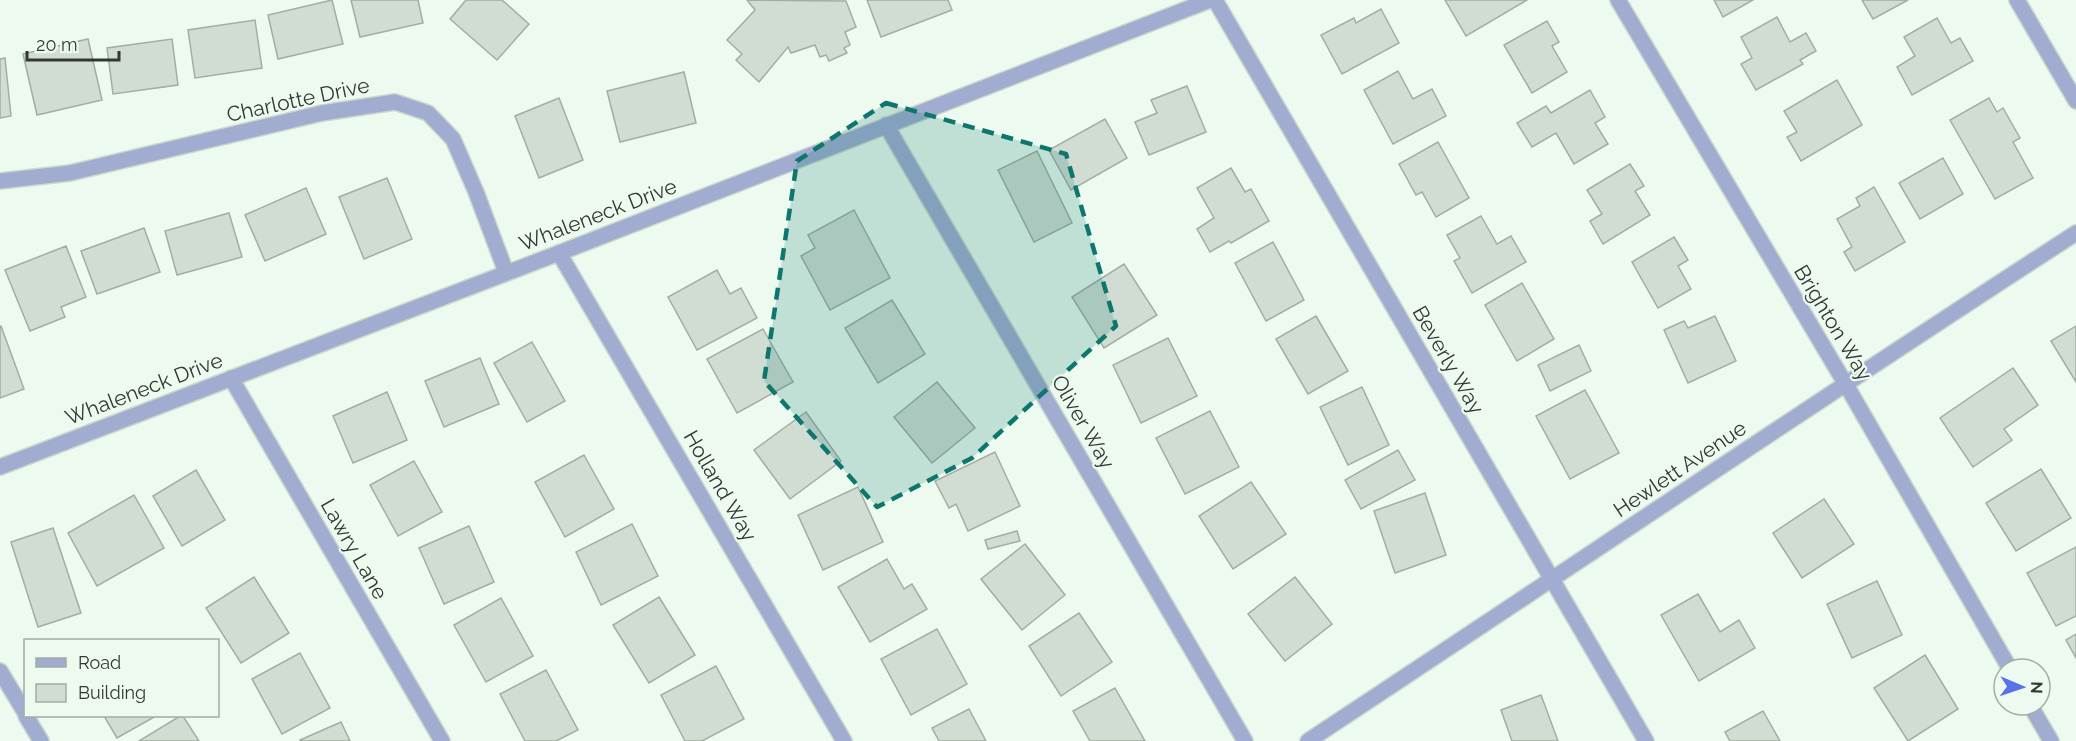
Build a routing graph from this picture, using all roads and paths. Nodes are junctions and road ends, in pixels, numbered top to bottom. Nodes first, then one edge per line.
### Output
1 (1210, 0) edge
2 (1215, 0) edge
3 (1618, 0) edge
4 (2018, 0) edge
5 (2076, 101) edge
6 (886, 125) junction
7 (0, 181) edge
8 (2076, 233) edge
9 (559, 253) junction
10 (506, 272) junction
11 (231, 378) junction
12 (1845, 383) junction
13 (0, 467) edge
14 (1552, 580) junction
15 (2003, 657) edge
16 (0, 671) edge
17 (24, 712) edge
18 (27, 717) edge
19 (2037, 717) edge
20 (41, 741) edge
21 (442, 741) edge
22 (844, 741) edge
23 (1245, 741) edge
24 (1308, 741) edge
25 (1646, 741) edge
26 (2051, 741) edge

1 - 6 street, Whaleneck Drive
2 - 14 street, Beverly Way
3 - 12 street, Brighton Way
4 - 5 street
6 - 9 street, Whaleneck Drive
6 - 23 street, Oliver Way
7 - 10 street, Charlotte Drive
8 - 12 street, Hewlett Avenue
9 - 10 street, Whaleneck Drive
9 - 22 street, Holland Way
10 - 11 street, Whaleneck Drive
11 - 13 street, Whaleneck Drive
11 - 21 street, Lawry Lane
12 - 14 street, Hewlett Avenue
12 - 15 street, Brighton Way
14 - 24 street, Hewlett Avenue
14 - 25 street, Beverly Way
16 - 17 street
18 - 20 street
19 - 26 street

